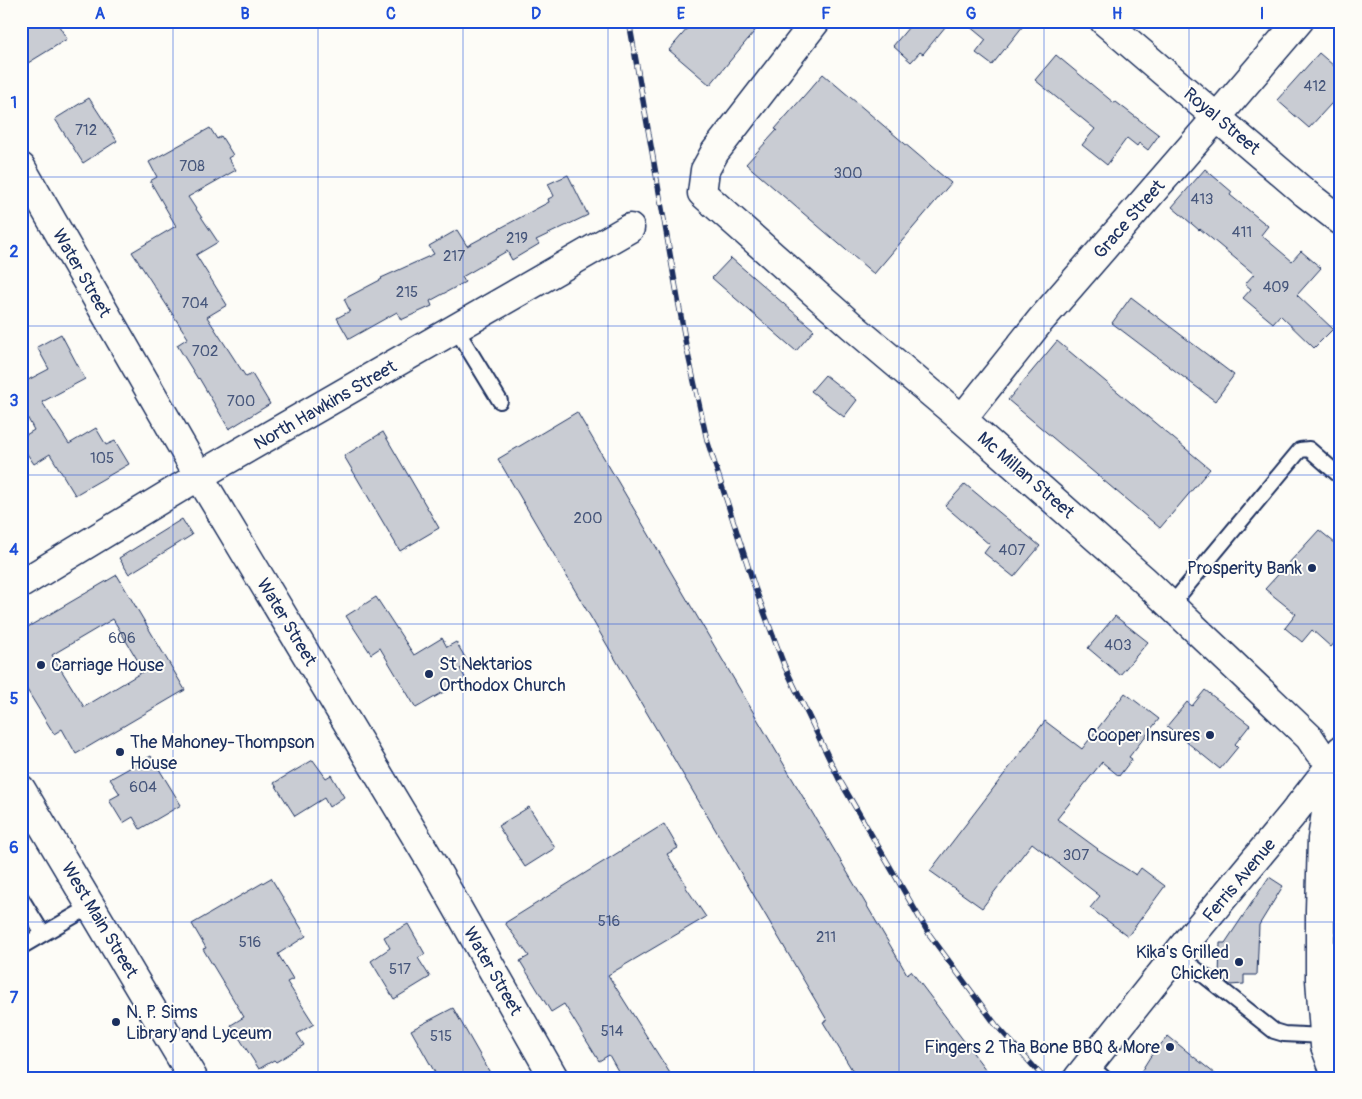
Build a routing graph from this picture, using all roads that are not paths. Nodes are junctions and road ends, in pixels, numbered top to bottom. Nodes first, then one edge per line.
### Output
1 (816, 21) edge
2 (1104, 21) edge
3 (1298, 21) edge
4 (1217, 117) junction
5 (21, 167) edge
6 (1341, 221) edge
7 (630, 228) dead end
8 (456, 329) junction
9 (500, 401) dead end
10 (962, 419) junction
11 (199, 476) junction
12 (1341, 477) edge
13 (21, 584) edge
14 (1171, 605) junction
15 (1338, 759) edge
16 (21, 788) edge
17 (21, 898) edge
18 (91, 906) junction
19 (44, 934) junction
20 (21, 947) edge
21 (1177, 954) junction
22 (1331, 978) edge
23 (1325, 1041) junction
24 (1090, 1073) edge
25 (193, 1078) edge
26 (554, 1078) edge
27 (1326, 1078) edge
28 (1336, 1078) edge

1 - 10 street, Mc Millan Street
2 - 4 street, Royal Street
3 - 4 street, Grace Street
4 - 6 street, Royal Street
4 - 10 street, Grace Street
5 - 11 street, Water Street
7 - 8 street, North Hawkins Street
8 - 9 lane
8 - 11 street, North Hawkins Street
10 - 14 street, Mc Millan Street
11 - 13 street, North Hawkins Street
11 - 26 street, Water Street
12 - 14 lane
14 - 15 street, Mc Millan Street
15 - 21 street, Ferris Avenue
15 - 22 street
16 - 18 street, West Main Street
17 - 19 lane
18 - 19 lane
18 - 25 street, West Main Street
19 - 20 lane
21 - 23 lane
21 - 24 street, Ferris Avenue
22 - 23 street
23 - 27 street
23 - 28 street

